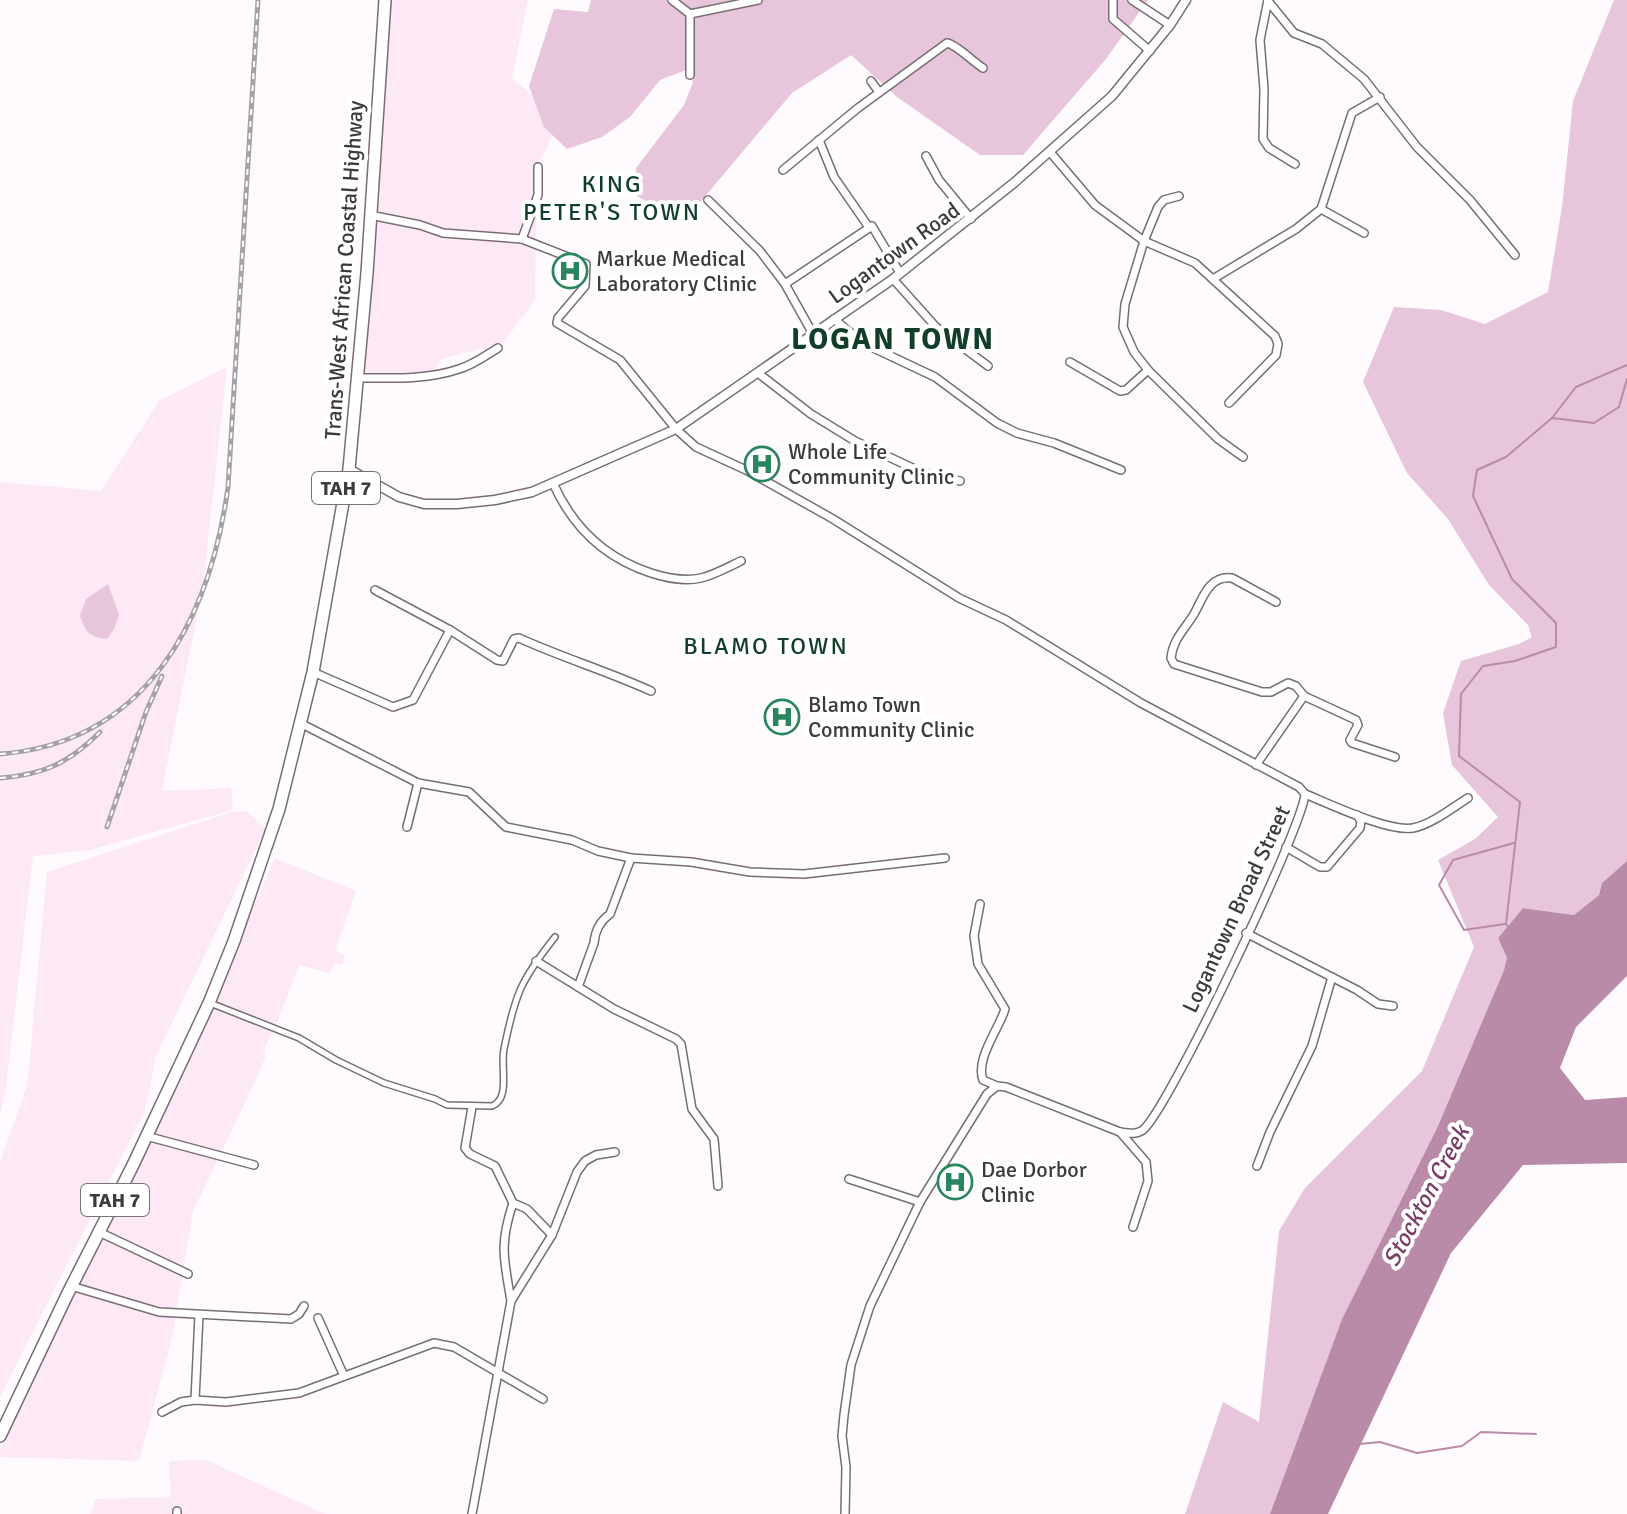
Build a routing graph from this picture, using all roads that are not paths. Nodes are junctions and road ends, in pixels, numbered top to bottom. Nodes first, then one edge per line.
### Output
1 (385, 0) edge
2 (672, 0) edge
3 (758, 0) edge
4 (1113, 0) edge
5 (1132, 0) edge
6 (1186, 0) edge
7 (1268, 0) edge
8 (690, 14) junction
9 (1170, 25) junction
10 (1150, 51) junction
11 (983, 68) dead end
12 (690, 75) dead end
13 (871, 81) dead end
14 (879, 92) junction
15 (1380, 97) junction
16 (819, 140) junction
17 (1050, 152) junction
18 (926, 156) dead end
19 (1295, 164) dead end
20 (538, 167) dead end
21 (783, 170) dead end
22 (1179, 196) dead end
23 (708, 200) dead end
24 (1321, 209) junction
25 (370, 215) junction
26 (971, 219) junction
27 (868, 226) junction
28 (1364, 233) dead end
29 (522, 239) junction
30 (1144, 241) junction
31 (1515, 255) dead end
32 (896, 276) junction
33 (1213, 279) junction
34 (785, 284) junction
35 (834, 319) junction
36 (813, 334) junction
37 (498, 348) dead end
38 (1070, 362) dead end
39 (988, 366) dead end
40 (1148, 370) junction
41 (758, 373) junction
42 (358, 378) junction
43 (1229, 403) dead end
44 (676, 429) junction
45 (1243, 457) dead end
46 (349, 469) junction
47 (1121, 470) dead end
48 (960, 481) dead end
49 (553, 483) junction
50 (741, 561) dead end
51 (375, 590) dead end
52 (1276, 602) dead end
53 (450, 630) junction
54 (313, 672) junction
55 (651, 691) dead end
56 (1304, 696) junction
57 (300, 723) junction
58 (1395, 757) dead end
59 (1256, 765) junction
60 (418, 783) junction
61 (1305, 794) junction
62 (1468, 798) dead end
63 (1357, 815) junction
64 (407, 827) dead end
65 (1286, 847) junction
66 (631, 858) junction
67 (945, 858) dead end
68 (980, 904) dead end
69 (1246, 933) junction
70 (555, 937) dead end
71 (536, 961) junction
72 (1332, 977) junction
73 (578, 987) junction
74 (209, 1003) junction
75 (1393, 1006) dead end
76 (997, 1086) junction
77 (472, 1107) junction
78 (1120, 1132) junction
79 (146, 1136) junction
80 (615, 1152) dead end
81 (254, 1165) dead end
82 (1257, 1166) dead end
83 (849, 1179) dead end
84 (718, 1186) dead end
85 (920, 1202) junction
86 (513, 1203) junction
87 (1133, 1227) dead end
88 (99, 1232) junction
89 (552, 1235) junction
90 (188, 1274) dead end
91 (71, 1286) junction
92 (511, 1301) junction
93 (304, 1306) dead end
94 (199, 1315) junction
95 (318, 1318) dead end
96 (499, 1373) junction
97 (344, 1376) junction
98 (543, 1399) dead end
99 (195, 1400) junction
100 (162, 1412) dead end
101 (0, 1436) edge
102 (472, 1514) edge
103 (845, 1514) edge

1 - 25 highway, Trans-West African Coastal Highway / TAH 7
2 - 8 street
3 - 8 street
4 - 10 street
5 - 9 street
6 - 9 street, Logantown Road
7 - 15 street
7 - 19 street
8 - 12 street
9 - 10 street, Logantown Road
10 - 17 street, Logantown Road
11 - 14 street
13 - 14 street
14 - 16 street
15 - 24 street
15 - 31 street
16 - 21 street
16 - 27 street
17 - 26 street, Logantown Road
17 - 30 street
18 - 26 street
20 - 29 street
22 - 30 street
23 - 34 street
24 - 28 street
24 - 33 street
25 - 29 street
25 - 42 highway, Trans-West African Coastal Highway / TAH 7
26 - 32 street, Logantown Road
27 - 32 street
27 - 34 street
29 - 44 street, Logantown Broad Street
30 - 33 street
30 - 40 street
32 - 35 street, Logantown Road
32 - 39 street
33 - 43 street
34 - 36 street
35 - 36 street, Logantown Road
35 - 47 street
36 - 41 street, Logantown Road
37 - 42 street
38 - 40 street
40 - 45 street
41 - 44 street, Logantown Road
41 - 48 street
42 - 46 highway, Trans-West African Coastal Highway / TAH 7
44 - 49 street, Logantown Road
44 - 59 street, Logantown Broad Street
46 - 49 street, Logantown Road
46 - 54 highway, Trans-West African Coastal Highway / TAH 7
49 - 50 street
51 - 53 street
52 - 56 street
53 - 54 street
53 - 55 street
54 - 57 highway, Trans-West African Coastal Highway / TAH 7
56 - 58 street
56 - 59 street
57 - 60 street
57 - 74 highway, Trans-West African Coastal Highway / TAH 7
59 - 61 street, Logantown Broad Street
60 - 64 street
60 - 66 street
61 - 63 street
61 - 65 street, Logantown Broad Street
62 - 63 street
63 - 65 street
65 - 69 street, Logantown Broad Street
66 - 67 street
66 - 73 street
68 - 76 street
69 - 72 street
69 - 78 street, Logantown Broad Street
70 - 71 street
71 - 73 street
71 - 77 street
72 - 75 street
72 - 82 street
73 - 84 street
74 - 77 street
74 - 79 highway, Trans-West African Coastal Highway / TAH 7
76 - 78 street
76 - 85 street
77 - 86 street
78 - 87 street
79 - 81 street
79 - 88 highway, Trans-West African Coastal Highway / TAH 7
80 - 89 street
83 - 85 street
85 - 103 street
86 - 89 street
86 - 92 street
88 - 90 street
88 - 91 highway, Trans-West African Coastal Highway / TAH 7
89 - 92 street
91 - 94 street
91 - 101 highway, Trans-West African Coastal Highway / TAH 7
92 - 96 street
93 - 94 street
94 - 99 street
95 - 97 street
96 - 97 street
96 - 98 street
96 - 102 street
97 - 99 street
99 - 100 street

